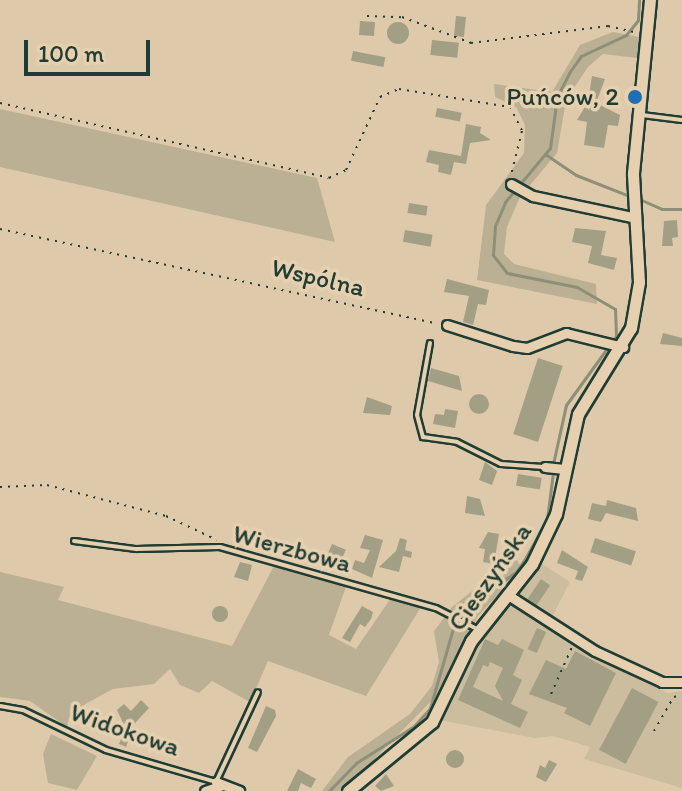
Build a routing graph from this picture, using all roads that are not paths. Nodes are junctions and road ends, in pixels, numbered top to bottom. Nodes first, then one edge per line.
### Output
1 (650, 0) edge
2 (640, 115) junction
3 (682, 120) edge
4 (515, 188) road end
5 (632, 217) junction
6 (447, 325) road end
7 (430, 343) dead end
8 (616, 345) junction
9 (545, 467) joint
10 (560, 468) junction
11 (74, 541) dead end
12 (508, 595) junction
13 (478, 630) junction
14 (682, 682) edge
15 (258, 692) dead end
16 (0, 706) edge
17 (219, 784) junction
18 (205, 791) edge
19 (239, 791) edge
20 (348, 791) edge

1 - 2 street, Cieszyńska
2 - 3 lane
2 - 5 street, Cieszyńska
4 - 5 street
5 - 8 street, Cieszyńska
6 - 8 street
7 - 9 lane
8 - 10 street, Cieszyńska
9 - 10 street
10 - 12 street, Cieszyńska
11 - 13 lane, Wierzbowa
12 - 13 street, Cieszyńska
12 - 14 street
13 - 20 street, Cieszyńska
15 - 17 lane
16 - 17 lane, Widokowa
17 - 18 street
17 - 19 street, Widokowa

